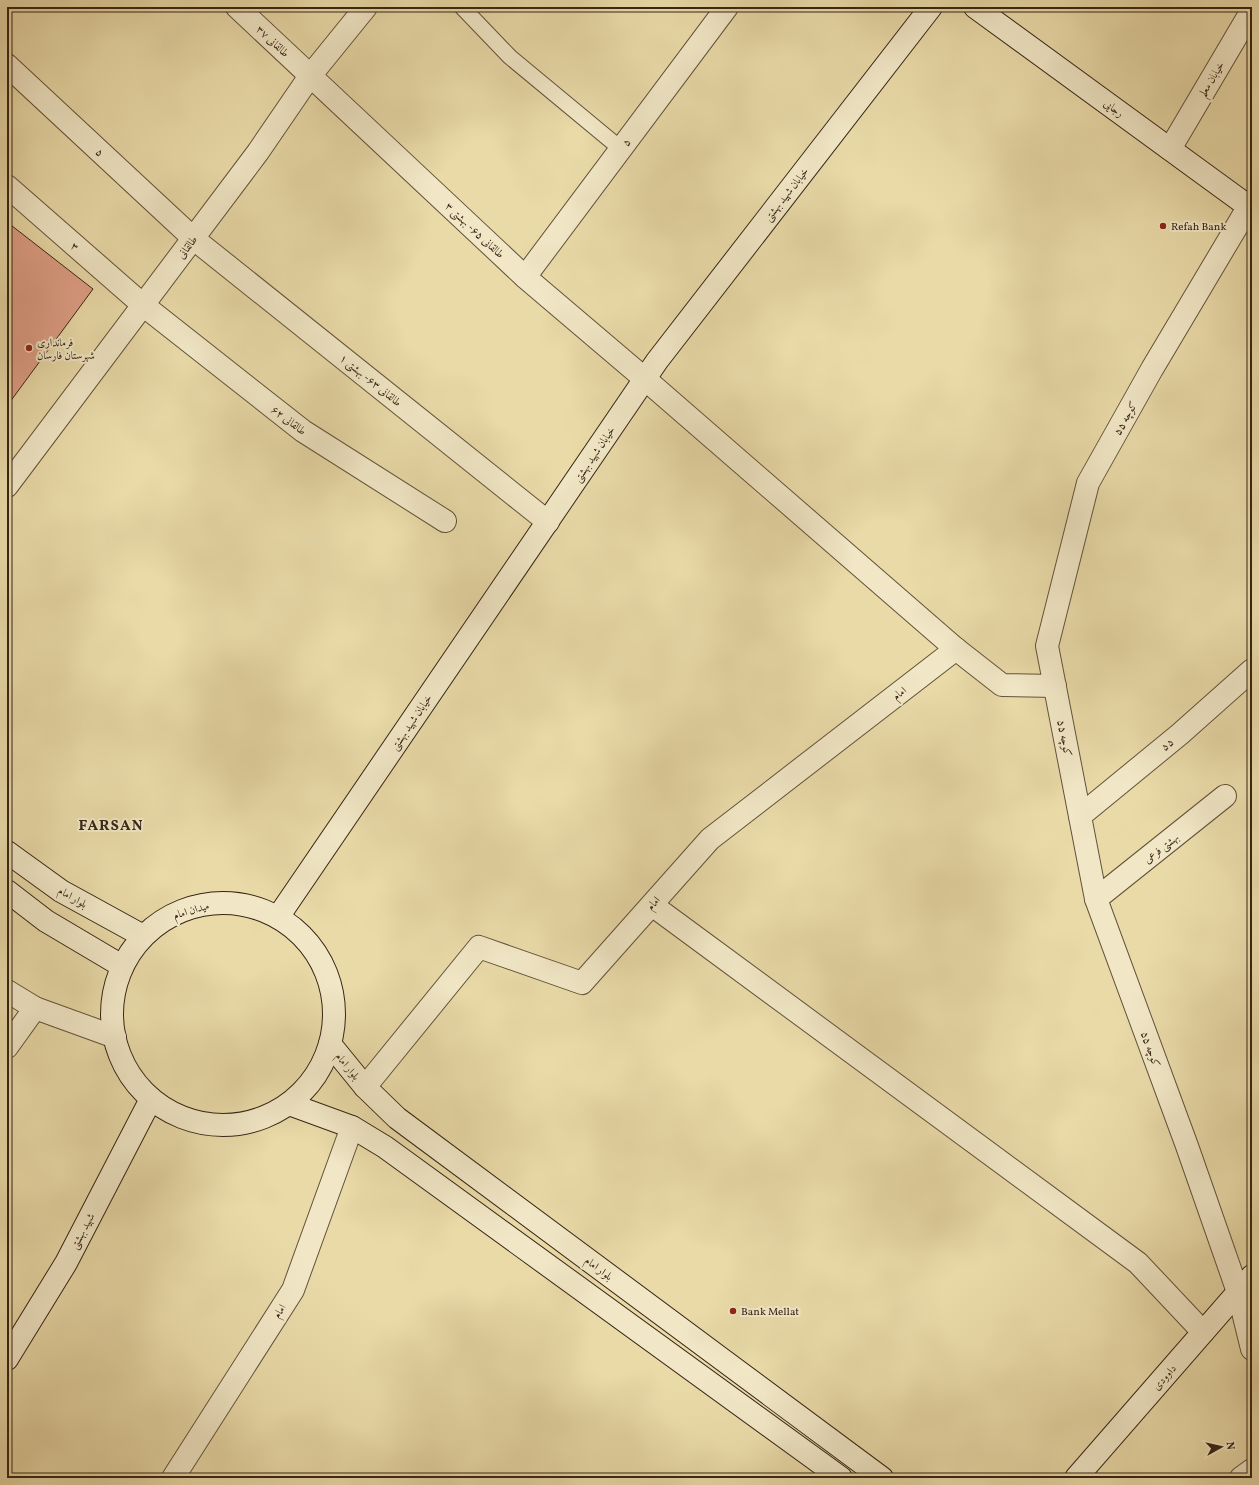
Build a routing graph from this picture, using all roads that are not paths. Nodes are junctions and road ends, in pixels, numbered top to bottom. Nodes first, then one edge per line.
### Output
1 (237, 7) edge
2 (366, 7) edge
3 (462, 7) edge
4 (727, 7) edge
5 (931, 7) edge
6 (975, 7) edge
7 (1252, 10) edge
8 (7, 65) edge
9 (310, 76) junction
10 (621, 149) junction
11 (1170, 149) junction
12 (7, 186) edge
13 (1250, 208) edge
14 (194, 239) junction
15 (525, 277) junction
16 (143, 305) junction
17 (645, 379) junction
18 (7, 486) edge
19 (445, 521) dead end
20 (548, 522) junction
21 (956, 649) junction
22 (1252, 670) edge
23 (1055, 686) junction
24 (1226, 796) dead end
25 (1080, 816) junction
26 (7, 852) edge
27 (7, 891) edge
28 (1096, 899) junction
29 (652, 905) junction
30 (278, 917) junction
31 (143, 936) junction
32 (122, 966) junction
33 (7, 991) edge
34 (35, 1008) junction
35 (114, 1037) junction
36 (330, 1044) junction
37 (7, 1047) edge
38 (365, 1087) junction
39 (151, 1099) junction
40 (289, 1104) junction
41 (352, 1127) junction
42 (1252, 1276) edge
43 (1238, 1292) junction
44 (1203, 1332) junction
45 (1252, 1349) edge
46 (7, 1359) edge
47 (1252, 1470) edge
48 (173, 1478) edge
49 (841, 1478) edge
50 (882, 1478) edge
51 (1076, 1478) edge
52 (1241, 1478) edge

1 - 9 street, طالقانی ۳۷
2 - 9 street, طالقانی
3 - 10 lane
4 - 10 street, ۵
5 - 17 street, خیابان شهید بهشتی
6 - 11 street, رجایی
7 - 11 street, خیابان معلم
8 - 14 street, ۵
9 - 14 street, طالقانی
9 - 15 street, طالقانی ۶۵- بهشتی ۳
10 - 15 street, ۵
11 - 13 street, رجایی
12 - 16 street, ۳
13 - 23 street, کوچه ۵۵
14 - 16 street, طالقانی
14 - 20 street, طالقانی ۶۳- بهشتی ۱
15 - 17 street, طالقانی ۶۵- بهشتی ۳
16 - 18 street, طالقانی
16 - 19 street, طالقانی ۶۲
17 - 20 street, خیابان شهید بهشتی
17 - 21 street, طالقانی ۶۵- بهشتی ۳
20 - 30 street, خیابان شهید بهشتی
21 - 23 street, طالقانی ۶۵- بهشتی ۳
21 - 29 street, امام
22 - 25 street, ۵۵
23 - 25 street, کوچه ۵۵
24 - 28 street, بهشتی فرعی
25 - 28 street, کوچه ۵۵
26 - 31 street, بلوار امام
27 - 32 street
28 - 43 street, کوچه ۵۵
29 - 38 street, امام
29 - 44 street
30 - 31 street, میدان امام
30 - 36 street, میدان امام
31 - 32 street, میدان امام
32 - 35 street, میدان امام
33 - 34 street
34 - 35 street
34 - 37 street
35 - 39 street, میدان امام
36 - 38 street, بلوار امام
36 - 40 street, میدان امام
38 - 50 street, بلوار امام
39 - 40 street, میدان امام
39 - 46 street, شهید بهشتی
40 - 41 street
41 - 48 street, امام
41 - 49 street
42 - 43 street, داوودی
43 - 44 street, داوودی
43 - 45 street, کوچه ۵۵
44 - 51 street, داوودی
47 - 52 street

